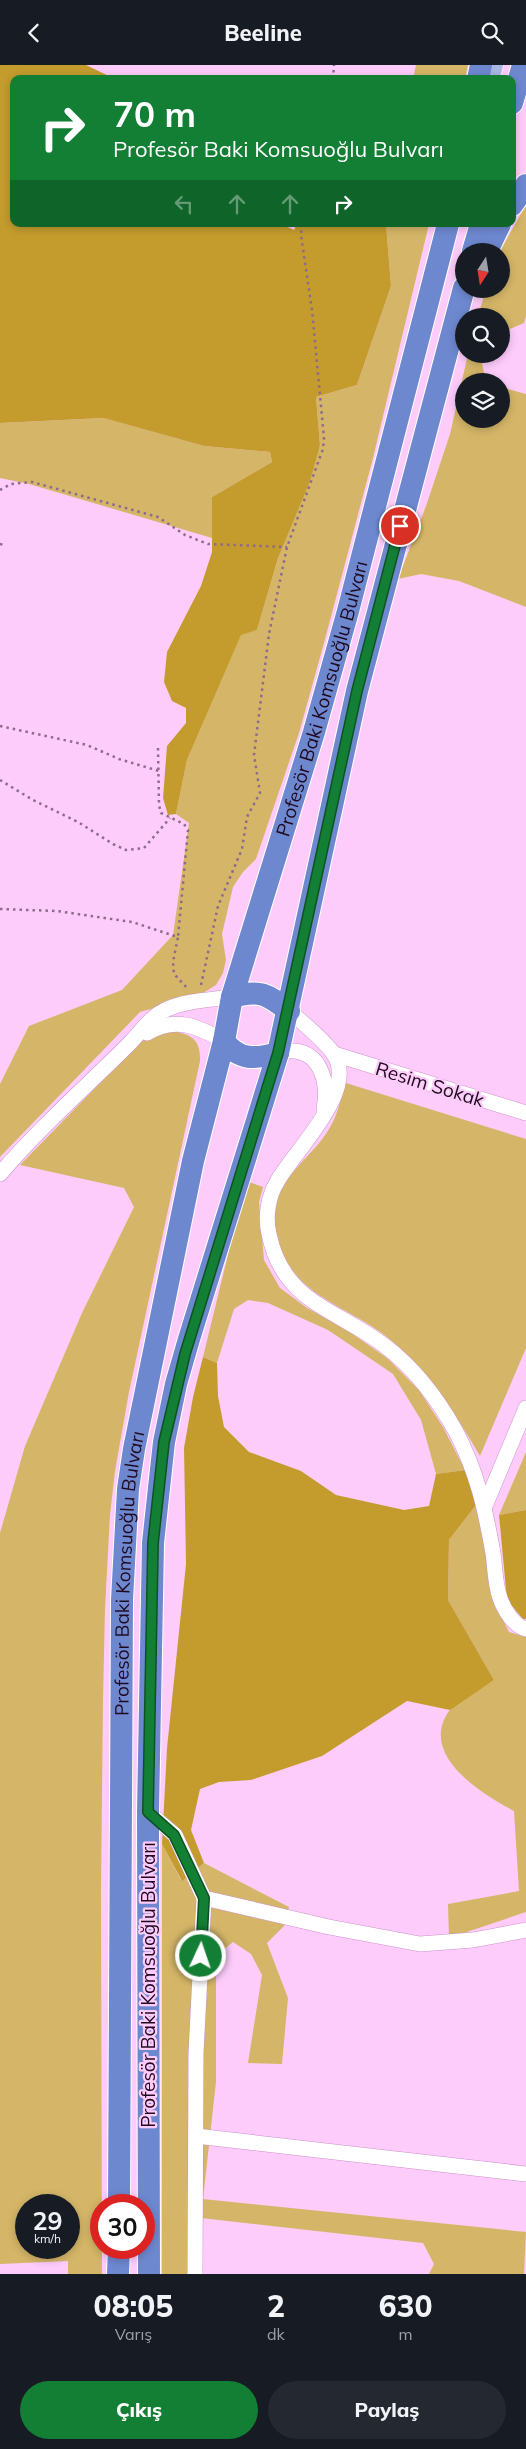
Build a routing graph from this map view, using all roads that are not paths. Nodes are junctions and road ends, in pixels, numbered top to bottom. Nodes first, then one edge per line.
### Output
1 (523, 65) edge
2 (516, 89) edge
3 (526, 185) edge
4 (516, 199) edge
5 (447, 227) edge
6 (480, 227) edge
7 (499, 227) edge
8 (475, 243) edge
9 (491, 243) edge
10 (461, 298) edge
11 (455, 343) edge
12 (429, 420) junction
13 (232, 997) junction
14 (289, 1011) junction
15 (224, 1041) junction
16 (130, 1043) junction
17 (278, 1053) junction
18 (334, 1054) junction
19 (526, 1113) edge
20 (322, 1119) junction
21 (0, 1174) edge
22 (526, 1408) edge
23 (485, 1506) junction
24 (526, 1629) edge
25 (148, 1812) junction
26 (204, 1898) junction
27 (526, 1930) edge
28 (196, 2136) junction
29 (526, 2174) edge
30 (119, 2194) edge
31 (118, 2259) edge
32 (118, 2274) edge
33 (149, 2274) edge
34 (195, 2274) edge

1 - 2 highway
3 - 4 highway
5 - 13 highway, Profesör Baki Komsuoğlu Bulvarı
6 - 8 highway
7 - 9 highway
10 - 12 highway, Profesör Baki Komsuoğlu Bulvarı
11 - 12 highway
12 - 14 highway, Profesör Baki Komsuoğlu Bulvarı
13 - 14 highway
13 - 15 highway
13 - 16 street
14 - 17 highway
14 - 18 street
15 - 16 street
15 - 17 highway
15 - 30 highway, Profesör Baki Komsuoğlu Bulvarı
16 - 21 street
17 - 20 street
17 - 25 highway, Profesör Baki Komsuoğlu Bulvarı
18 - 19 street, Resim Sokak
18 - 20 street
20 - 23 street
22 - 23 street
23 - 24 street
25 - 26 street
25 - 33 highway, Profesör Baki Komsuoğlu Bulvarı
26 - 27 street
26 - 28 street
28 - 29 street
28 - 34 street
31 - 32 highway

